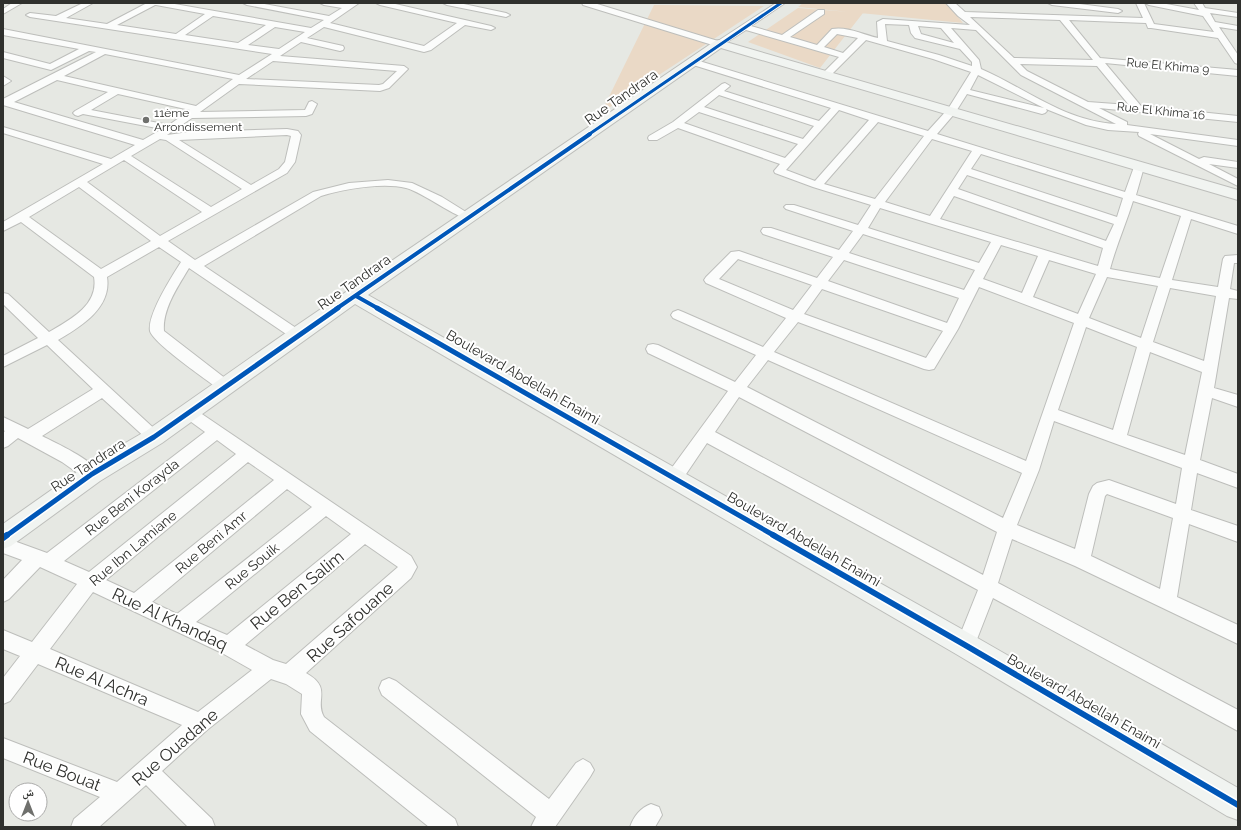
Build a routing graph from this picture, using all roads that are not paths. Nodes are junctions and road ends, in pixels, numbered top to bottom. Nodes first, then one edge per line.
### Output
1 (18, 3) edge
2 (89, 3) edge
3 (155, 3) edge
4 (251, 3) edge
5 (324, 3) edge
6 (380, 3) edge
7 (447, 3) edge
8 (586, 3) edge
9 (781, 3) edge
10 (950, 3) edge
11 (1052, 3) edge
12 (1140, 3) edge
13 (1149, 3) edge
14 (352, 5) edge
15 (1202, 9) edge
16 (3, 12) edge
17 (822, 12) dead end
18 (212, 13) junction
19 (961, 14) junction
20 (30, 15) dead end
21 (506, 15) dead end
22 (1238, 15) edge
23 (231, 16) junction
24 (1062, 17) junction
25 (331, 18) junction
26 (1148, 18) junction
27 (57, 19) junction
28 (463, 22) junction
29 (274, 24) junction
30 (322, 24) junction
31 (913, 24) junction
32 (1213, 24) junction
33 (108, 26) junction
34 (944, 26) junction
35 (491, 28) dead end
36 (744, 28) junction
37 (979, 28) junction
38 (1238, 28) edge
39 (312, 31) junction
40 (3, 32) edge
41 (177, 37) junction
42 (864, 37) junction
43 (783, 38) junction
44 (299, 39) junction
45 (1223, 39) junction
46 (882, 42) junction
47 (1238, 43) edge
48 (719, 44) junction
49 (240, 46) junction
50 (89, 48) junction
51 (340, 48) dead end
52 (965, 48) junction
53 (818, 49) junction
54 (105, 51) junction
55 (275, 55) junction
56 (846, 56) junction
57 (5, 57) edge
58 (1238, 60) edge
59 (1011, 61) junction
60 (693, 62) junction
61 (1099, 62) junction
62 (976, 71) junction
63 (1238, 73) edge
64 (826, 75) junction
65 (739, 76) junction
66 (56, 77) junction
67 (3, 79) edge
68 (239, 79) junction
69 (3, 83) edge
70 (116, 91) junction
71 (965, 91) junction
72 (718, 92) junction
73 (4, 102) edge
74 (312, 104) dead end
75 (1084, 104) junction
76 (838, 106) junction
77 (697, 108) junction
78 (1137, 108) junction
79 (952, 111) junction
80 (82, 112) junction
81 (192, 112) junction
82 (1067, 117) junction
83 (876, 118) junction
84 (1238, 118) edge
85 (65, 121) junction
86 (677, 124) junction
87 (821, 124) junction
88 (1131, 128) junction
89 (3, 130) edge
90 (167, 134) junction
91 (931, 134) junction
92 (653, 138) dead end
93 (803, 142) junction
94 (144, 144) junction
95 (1238, 144) edge
96 (979, 150) junction
97 (124, 156) junction
98 (1191, 158) junction
99 (785, 162) junction
100 (112, 163) junction
101 (1238, 165) edge
102 (1139, 167) junction
103 (965, 171) junction
104 (80, 182) junction
105 (1238, 183) edge
106 (817, 185) junction
107 (251, 190) junction
108 (952, 191) junction
109 (1238, 194) edge
110 (1130, 195) junction
111 (878, 203) junction
112 (790, 207) dead end
113 (210, 212) junction
114 (1187, 214) junction
115 (22, 216) junction
116 (468, 217) junction
117 (933, 220) junction
118 (1121, 222) junction
119 (3, 227) edge
120 (861, 229) junction
121 (1238, 230) edge
122 (767, 231) dead end
123 (998, 240) junction
124 (159, 241) junction
125 (1110, 246) junction
126 (841, 255) junction
127 (1045, 255) junction
128 (1238, 259) edge
129 (192, 263) junction
130 (982, 268) junction
131 (1103, 272) junction
132 (100, 275) junction
133 (976, 281) junction
134 (819, 283) junction
135 (1165, 283) junction
136 (1231, 294) edge
137 (356, 296) junction
138 (967, 296) junction
139 (3, 297) edge
140 (1025, 300) junction
141 (678, 315) dead end
142 (795, 316) junction
143 (1082, 322) junction
144 (951, 329) junction
145 (297, 335) junction
146 (48, 338) junction
147 (1145, 345) junction
148 (653, 349) dead end
149 (766, 353) junction
150 (3, 362) edge
151 (1210, 368) junction
152 (225, 386) junction
153 (737, 389) junction
154 (103, 390) junction
155 (1206, 392) junction
156 (1238, 401) edge
157 (188, 412) junction
158 (1049, 413) junction
159 (16, 430) edge
160 (216, 432) junction
161 (704, 434) junction
162 (154, 437) junction
163 (1118, 438) junction
164 (3, 442) edge
165 (248, 454) junction
166 (1191, 464) junction
167 (1031, 470) junction
168 (92, 474) junction
169 (674, 478) junction
170 (286, 480) junction
171 (1238, 481) edge
172 (325, 507) junction
173 (1182, 514) junction
174 (1007, 529) junction
175 (364, 534) junction
176 (1238, 534) edge
177 (3, 538) edge
178 (3, 545) edge
179 (43, 560) junction
180 (1081, 560) junction
181 (90, 582) junction
182 (988, 587) junction
183 (3, 593) edge
184 (1166, 601) junction
185 (136, 603) junction
186 (179, 624) junction
187 (1238, 635) edge
188 (3, 639) edge
189 (965, 645) junction
190 (229, 646) junction
191 (36, 653) junction
192 (269, 669) junction
193 (289, 675) junction
194 (389, 688) dead end
195 (3, 694) edge
196 (1238, 721) edge
197 (200, 723) junction
198 (3, 748) edge
199 (583, 770) dead end
200 (147, 771) junction
201 (121, 794) junction
202 (1238, 805) edge
203 (546, 821) edge
204 (82, 827) edge
205 (204, 827) edge
206 (447, 827) edge

1 - 16 street
2 - 27 street
3 - 18 street
3 - 33 street
4 - 23 street
4 - 25 street
5 - 14 street
6 - 28 street
7 - 21 street
8 - 48 street
9 - 36 street
10 - 19 street
11 - 26 street
12 - 26 street
13 - 15 street
14 - 25 street
15 - 22 street
15 - 32 street
17 - 43 street
18 - 23 street
18 - 41 street
19 - 24 street
19 - 37 street
20 - 27 street
23 - 29 street
24 - 26 street
24 - 61 street
25 - 30 street
26 - 45 street
27 - 33 street
28 - 30 street
28 - 35 street
29 - 39 street
29 - 49 street
30 - 39 street
31 - 34 street
31 - 46 street
31 - 52 street
32 - 38 street
32 - 45 street
33 - 41 street
34 - 37 street
34 - 52 street
36 - 43 street
36 - 48 street
37 - 59 street
39 - 44 street
40 - 50 street
41 - 49 street
42 - 46 street
42 - 53 street
42 - 56 street
43 - 53 street
44 - 51 street
44 - 55 street
45 - 47 street
45 - 58 street
46 - 62 street
48 - 60 street, Rue Tandrara
48 - 64 street
49 - 55 street
50 - 54 street
50 - 57 street
52 - 62 street
53 - 56 street
54 - 66 street
54 - 68 street
55 - 68 street
55 - 68 street
56 - 64 street
59 - 61 street, Rue El Khima 9
59 - 75 street
60 - 65 street
60 - 116 street, Rue Tandrara
61 - 63 street, Rue El Khima 9
61 - 78 street
62 - 71 street
62 - 82 street
64 - 79 street
65 - 72 street
65 - 76 street
66 - 70 street
66 - 73 street
67 - 69 street
68 - 81 street
70 - 80 street
70 - 81 street
71 - 79 street
71 - 82 street
72 - 77 street
72 - 87 street
73 - 85 street
74 - 81 street
75 - 78 street, Rue El Khima 16
75 - 88 street
76 - 83 street
76 - 87 street
77 - 86 street
77 - 93 street
78 - 84 street, Rue El Khima 16
79 - 91 street
79 - 102 street
80 - 85 street
80 - 90 street
81 - 90 street
82 - 88 street
83 - 91 street
83 - 106 street
85 - 94 street
86 - 92 street
86 - 99 street
87 - 93 street
88 - 95 street
88 - 98 street
89 - 100 street
90 - 94 street
90 - 107 street
90 - 107 street
91 - 96 street
91 - 111 street
93 - 99 street
94 - 97 street
96 - 103 street
96 - 110 street
97 - 100 street
97 - 113 street
98 - 101 street
98 - 105 street
99 - 106 street
100 - 104 street
102 - 109 street
102 - 110 street
103 - 108 street
103 - 118 street
104 - 115 street
104 - 124 street
106 - 111 street
107 - 113 street
108 - 117 street
108 - 125 street
110 - 114 street
110 - 118 street
111 - 117 street
111 - 120 street
112 - 120 street
113 - 124 street
114 - 121 street
114 - 135 street
115 - 119 street
115 - 132 street
116 - 129 street
116 - 137 street, Rue Tandrara
117 - 123 street
118 - 125 street
120 - 126 street
120 - 130 street
122 - 126 street
123 - 127 street
123 - 130 street
124 - 129 street
124 - 132 street
125 - 131 street
126 - 134 street
126 - 138 street
127 - 131 street
127 - 140 street
128 - 136 street
129 - 145 street
129 - 152 street
130 - 133 street
131 - 135 street
131 - 143 street
132 - 146 street
133 - 138 street
133 - 140 street
134 - 142 street
134 - 142 street
134 - 144 street
135 - 136 street
135 - 147 street
136 - 151 street
137 - 145 street, Rue Tandrara
137 - 169 street, Boulevard Abdellah Enaimi
138 - 144 street
139 - 146 street
140 - 143 street
141 - 149 street
142 - 144 street
142 - 149 street
143 - 147 street
143 - 158 street
145 - 152 street, Rue Tandrara
146 - 150 street
146 - 154 street
147 - 151 street
147 - 163 street
148 - 153 street
149 - 153 street
149 - 167 street
151 - 155 street
152 - 157 street, Rue Tandrara
153 - 161 street
153 - 174 street
154 - 159 street
154 - 162 street
155 - 156 street
155 - 166 street
157 - 160 street
157 - 162 street, Rue Tandrara
158 - 163 street
158 - 167 street
159 - 164 street
159 - 168 street
160 - 165 street
160 - 179 street, Rue Beni Korayda
161 - 169 street
161 - 182 street
162 - 168 street, Rue Tandrara
163 - 166 street
165 - 170 street
165 - 181 street, Rue Ibn Lamiane
166 - 171 street
166 - 173 street
167 - 174 street
168 - 177 street, Rue Tandrara
169 - 189 street, Boulevard Abdellah Enaimi
170 - 172 street
170 - 185 street, Rue Beni Amr
172 - 175 street
172 - 186 street, Rue Souik
173 - 176 street
173 - 180 street
173 - 184 street
174 - 180 street
174 - 182 street
175 - 190 street, Rue Ben Salim
175 - 193 street, Rue Safouane
178 - 179 street, Rue Al Khandaq
179 - 181 street, Rue Al Khandaq
179 - 183 street, Rue Beni Korayda
180 - 184 street
181 - 185 street, Rue Al Khandaq
181 - 191 street, Rue Ibn Lamiane
182 - 189 street
182 - 196 street
184 - 187 street
185 - 186 street, Rue Al Khandaq
186 - 190 street, Rue Al Khandaq
188 - 191 street, Rue Al Achra
189 - 202 street, Boulevard Abdellah Enaimi
190 - 192 street, Rue Al Khandaq
191 - 195 street, Rue Ibn Lamiane
191 - 197 street, Rue Al Achra
192 - 193 street, Rue Al Khandaq
192 - 197 street, Rue Ouadane
193 - 206 street, Rue Al Khandaq
194 - 203 street
197 - 200 street, Rue Ouadane
198 - 201 street, Rue Bouat
199 - 203 street
200 - 201 street, Rue Ouadane
200 - 205 street
201 - 204 street, Rue Ouadane

